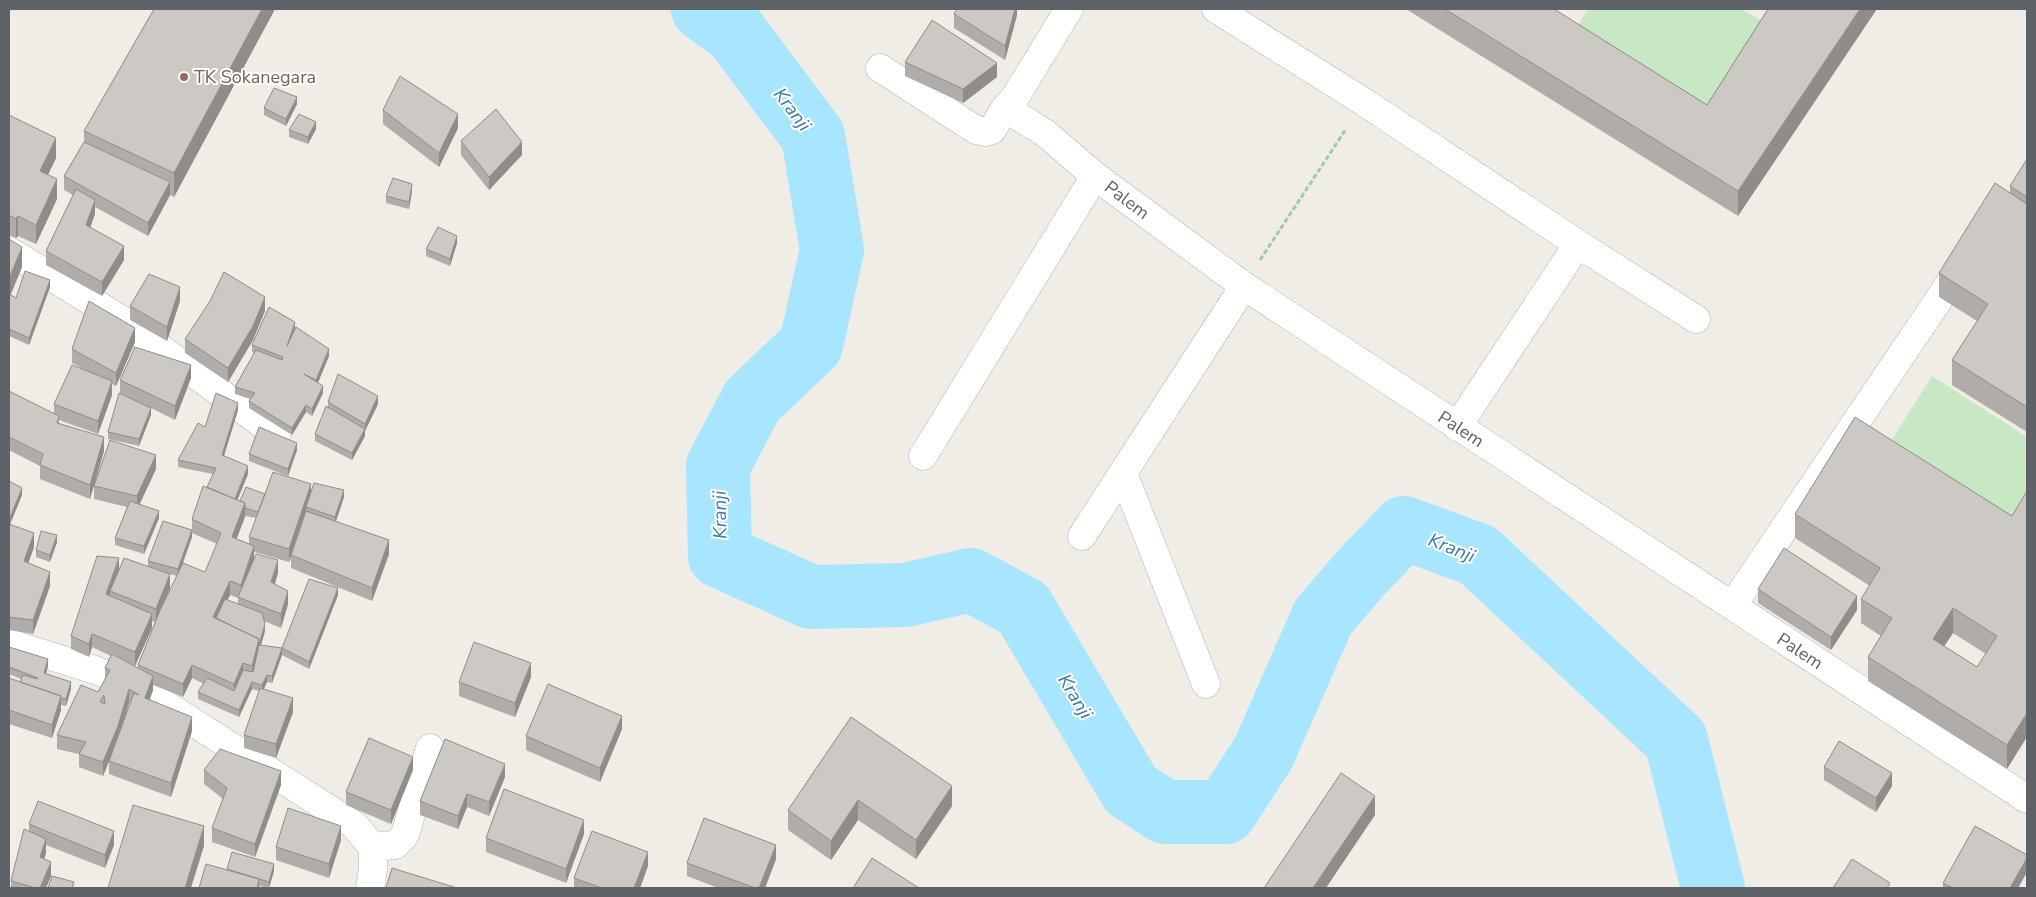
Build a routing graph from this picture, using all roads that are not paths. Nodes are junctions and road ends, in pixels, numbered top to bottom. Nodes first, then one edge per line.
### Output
1 (1069, 9) edge
2 (1216, 9) edge
3 (880, 68) dead end
4 (1005, 108) junction
5 (1095, 176) junction
6 (1578, 244) junction
7 (9, 251) edge
8 (1972, 251) edge
9 (1244, 286) junction
10 (1696, 319) dead end
11 (1457, 427) junction
12 (277, 435) edge
13 (923, 456) dead end
14 (1123, 473) junction
15 (1082, 536) dead end
16 (1732, 606) junction
17 (9, 643) edge
18 (1206, 684) dead end
19 (430, 748) dead end
20 (2027, 799) edge
21 (373, 847) junction
22 (370, 888) edge

1 - 4 street
2 - 6 street
3 - 4 street
4 - 5 street, Palem
5 - 9 street, Palem
5 - 13 street
6 - 10 street
6 - 11 street
7 - 12 street
8 - 16 street
9 - 11 street, Palem
9 - 14 street
11 - 16 street, Palem
14 - 15 street
14 - 18 street
16 - 20 street, Palem
17 - 21 street
19 - 21 street
21 - 22 street

